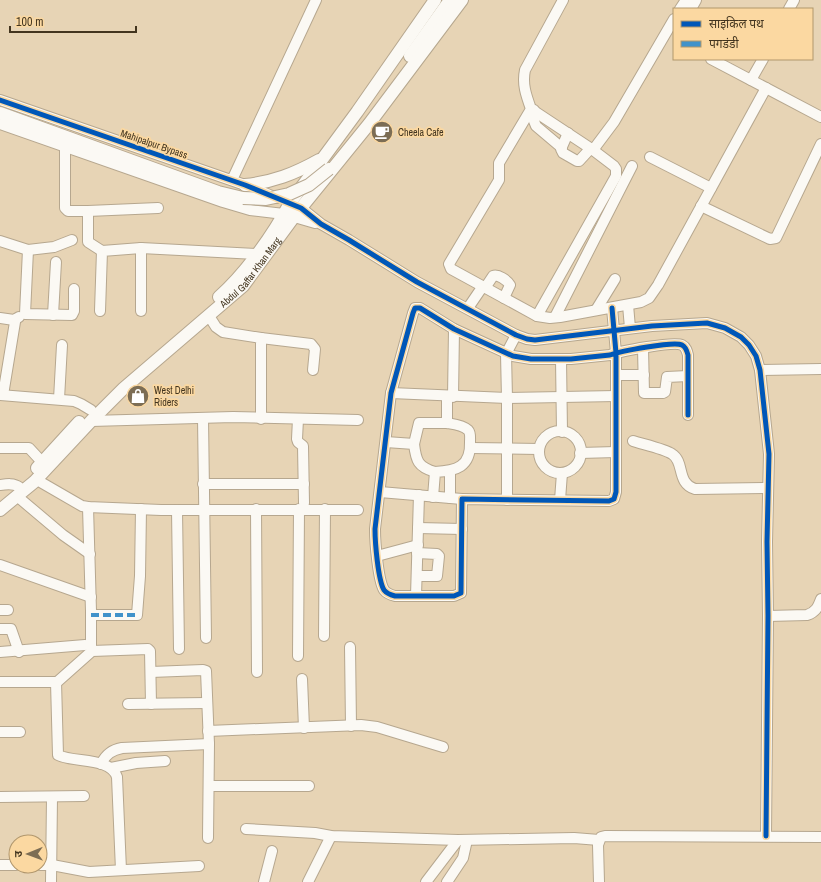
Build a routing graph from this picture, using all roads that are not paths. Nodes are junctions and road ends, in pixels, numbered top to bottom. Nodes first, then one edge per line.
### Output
1 (316, 0) edge
2 (434, 0) edge
3 (450, 0) edge
4 (462, 0) edge
5 (564, 0) edge
6 (692, 2) edge
7 (682, 8) edge
8 (673, 22) edge
9 (713, 60) edge
10 (761, 60) edge
11 (751, 80) junction
12 (766, 88) junction
13 (0, 100) edge
14 (532, 110) junction
15 (0, 113) edge
16 (821, 117) edge
17 (0, 124) edge
18 (568, 133) junction
19 (821, 144) edge
20 (65, 147) junction
21 (562, 148) junction
22 (592, 149) junction
23 (650, 157) dead end
24 (326, 164) junction
25 (617, 173) junction
26 (232, 180) junction
27 (245, 184) junction
28 (711, 188) junction
29 (290, 203) junction
30 (701, 206) junction
31 (158, 208) dead end
32 (88, 211) junction
33 (293, 213) junction
34 (72, 240) dead end
35 (0, 241) edge
36 (141, 248) junction
37 (28, 250) junction
38 (102, 251) junction
39 (257, 254) junction
40 (56, 262) dead end
41 (615, 279) dead end
42 (484, 287) junction
43 (74, 290) dead end
44 (504, 298) junction
45 (628, 305) junction
46 (468, 308) junction
47 (612, 308) junction
48 (596, 310) junction
49 (100, 311) dead end
50 (141, 311) dead end
51 (26, 314) junction
52 (53, 315) junction
53 (209, 316) junction
54 (537, 316) junction
55 (555, 317) junction
56 (0, 318) edge
57 (14, 320) junction
58 (630, 328) junction
59 (454, 329) junction
60 (615, 330) junction
61 (516, 335) junction
62 (261, 338) junction
63 (62, 344) dead end
64 (643, 348) junction
65 (616, 353) junction
66 (506, 354) junction
67 (561, 359) junction
68 (821, 369) edge
69 (313, 370) dead end
70 (760, 370) junction
71 (616, 375) junction
72 (644, 375) junction
73 (688, 376) junction
74 (391, 393) junction
75 (1, 395) edge
76 (450, 396) junction
77 (616, 396) junction
78 (561, 397) junction
79 (507, 398) junction
80 (59, 400) junction
81 (91, 415) junction
82 (688, 415) dead end
83 (202, 418) junction
84 (262, 419) junction
85 (298, 419) junction
86 (358, 420) dead end
87 (446, 423) junction
88 (562, 432) junction
89 (633, 441) dead end
90 (386, 442) junction
91 (414, 444) junction
92 (0, 448) edge
93 (470, 448) junction
94 (508, 449) junction
95 (539, 449) junction
96 (616, 452) junction
97 (580, 454) junction
98 (42, 462) junction
99 (450, 471) junction
100 (435, 472) junction
101 (562, 473) junction
102 (37, 480) junction
103 (203, 484) junction
104 (304, 484) junction
105 (0, 485) edge
106 (768, 488) junction
107 (18, 492) junction
108 (380, 492) junction
109 (419, 495) junction
110 (433, 497) junction
111 (450, 498) junction
112 (462, 499) junction
113 (507, 500) junction
114 (560, 500) junction
115 (0, 503) edge
116 (302, 506) junction
117 (88, 507) junction
118 (141, 509) junction
119 (256, 509) junction
120 (325, 509) junction
121 (0, 510) edge
122 (177, 510) junction
123 (204, 510) junction
124 (358, 510) dead end
125 (418, 528) junction
126 (462, 529) junction
127 (418, 549) junction
128 (90, 554) junction
129 (377, 556) junction
130 (0, 566) edge
131 (417, 576) junction
132 (416, 596) junction
133 (91, 597) junction
134 (821, 599) edge
135 (91, 614) junction
136 (768, 616) junction
137 (0, 629) edge
138 (324, 636) dead end
139 (206, 638) dead end
140 (350, 647) dead end
141 (89, 648) junction
142 (179, 649) dead end
143 (0, 652) edge
144 (19, 652) junction
145 (298, 656) dead end
146 (150, 672) junction
147 (257, 672) dead end
148 (302, 679) dead end
149 (0, 682) edge
150 (56, 683) junction
151 (207, 703) junction
152 (128, 704) dead end
153 (151, 704) junction
154 (351, 726) junction
155 (304, 728) junction
156 (208, 731) junction
157 (0, 732) edge
158 (20, 732) dead end
159 (209, 744) junction
160 (443, 747) dead end
161 (165, 761) dead end
162 (101, 764) junction
163 (111, 768) junction
164 (209, 786) junction
165 (309, 786) dead end
166 (84, 796) dead end
167 (0, 797) edge
168 (52, 797) junction
169 (246, 829) dead end
170 (331, 836) junction
171 (766, 836) junction
172 (821, 837) edge
173 (208, 838) dead end
174 (463, 840) junction
175 (599, 840) junction
176 (272, 851) dead end
177 (48, 865) edge
178 (52, 865) junction
179 (200, 866) dead end
180 (121, 870) junction
181 (51, 882) edge
182 (264, 882) edge
183 (308, 882) edge
184 (426, 882) edge
185 (447, 882) edge
186 (599, 882) edge

1 - 26 street
2 - 24 main road, Abdul Gaffar Khan Marg
3 - 24 main road
4 - 33 main road, Abdul Gaffar Khan Marg
5 - 14 street
6 - 7 street
8 - 22 street
9 - 11 street
10 - 11 street
11 - 12 street
12 - 16 street
12 - 28 street
13 - 26 street, Mahipalpur Bypass
14 - 18 street
14 - 21 street
14 - 42 street
15 - 24 main road, bridge
17 - 20 street
18 - 21 street
18 - 22 street
19 - 30 street
20 - 32 street
20 - 33 street
21 - 22 street
22 - 25 street
23 - 28 street
24 - 27 main road
24 - 29 main road, Abdul Gaffar Khan Marg
25 - 54 street
25 - 55 street
26 - 27 street, Mahipalpur Bypass
27 - 29 street, Mahipalpur Bypass
28 - 30 street
29 - 33 main road, Abdul Gaffar Khan Marg
30 - 45 street
31 - 32 street
32 - 38 street
33 - 39 main road, Abdul Gaffar Khan Marg
33 - 46 street
33 - 53 main road, Abdul Gaffar Khan Marg
34 - 37 street
35 - 37 street
36 - 38 street
36 - 39 street
36 - 50 street
37 - 51 street
38 - 49 street
39 - 81 main road, Abdul Gaffar Khan Marg
40 - 52 street
41 - 48 street
42 - 44 street
42 - 44 street
42 - 46 street
43 - 52 street
44 - 54 street
45 - 47 street
45 - 58 street
46 - 61 street
47 - 48 street
47 - 60 street
48 - 55 street
51 - 52 street
51 - 57 street
53 - 62 street
53 - 81 main road, Abdul Gaffar Khan Marg
54 - 55 street
56 - 57 street
57 - 75 street
58 - 60 street
58 - 70 street
59 - 66 street
59 - 74 street
59 - 76 street
60 - 61 street
60 - 65 street
61 - 66 street
62 - 69 street
62 - 84 street
63 - 80 street
64 - 65 street
64 - 72 street
64 - 73 street
65 - 67 street
65 - 71 street
66 - 67 street
66 - 79 street
67 - 78 street
68 - 70 street
70 - 106 street
71 - 72 street
71 - 77 street
72 - 73 street
73 - 82 street
74 - 76 street
74 - 90 street
75 - 80 street
76 - 79 street
76 - 87 street
77 - 78 street
77 - 96 street
78 - 79 street
78 - 88 street
79 - 94 street
80 - 81 street
81 - 83 street
81 - 98 main road, Abdul Gaffar Khan Marg
81 - 102 main road, Abdul Gaffar Khan Marg
83 - 84 street
83 - 103 street
84 - 85 street
85 - 86 street
85 - 104 street
87 - 91 street
87 - 93 street
88 - 95 street
88 - 97 street
89 - 106 street
90 - 91 street
90 - 108 street
91 - 100 street
92 - 98 street
93 - 94 street
93 - 99 street
94 - 95 street
94 - 113 street
95 - 101 street
96 - 97 street
96 - 114 street
97 - 101 street
98 - 107 main road, Abdul Gaffar Khan Marg
99 - 100 street
99 - 111 street
100 - 110 street
101 - 114 street
102 - 107 main road, Abdul Gaffar Khan Marg
102 - 117 street
103 - 104 street
103 - 123 street
104 - 116 street
105 - 107 street
106 - 136 street
107 - 115 main road, Abdul Gaffar Khan Marg
107 - 121 main road, Abdul Gaffar Khan Marg
107 - 128 street
108 - 109 street
108 - 129 street
109 - 110 street
109 - 125 street
110 - 111 street
111 - 112 street
112 - 113 street
112 - 126 street
113 - 114 street
116 - 119 street
116 - 120 street
116 - 145 street
117 - 118 street
117 - 128 street
118 - 122 street
118 - 135 street
119 - 123 street
119 - 147 street
120 - 124 street
120 - 138 street
122 - 123 street
122 - 142 street
123 - 139 street
125 - 126 street
125 - 127 street
126 - 132 street
127 - 129 street
127 - 131 street
127 - 131 street
128 - 133 street
129 - 132 street
130 - 133 street
131 - 132 street
133 - 135 street
134 - 136 street
135 - 141 street
136 - 171 street
137 - 144 street
140 - 154 street
141 - 144 street
141 - 146 street
141 - 150 street
143 - 144 street
146 - 151 street
146 - 153 street
148 - 155 street
149 - 150 street
150 - 162 street
151 - 153 street
151 - 156 street
152 - 153 street
154 - 155 street
154 - 160 street
155 - 156 street
156 - 159 street
157 - 158 street
159 - 162 street
159 - 164 street
161 - 163 street
162 - 163 street
163 - 180 street
164 - 165 street
164 - 173 street
166 - 168 street
167 - 168 street
168 - 178 street
169 - 170 street
170 - 174 street
170 - 183 street
171 - 172 street
171 - 175 street
174 - 175 street
174 - 184 street
174 - 185 street
175 - 186 street
176 - 182 street
177 - 178 street
178 - 180 street
178 - 181 street
179 - 180 street

